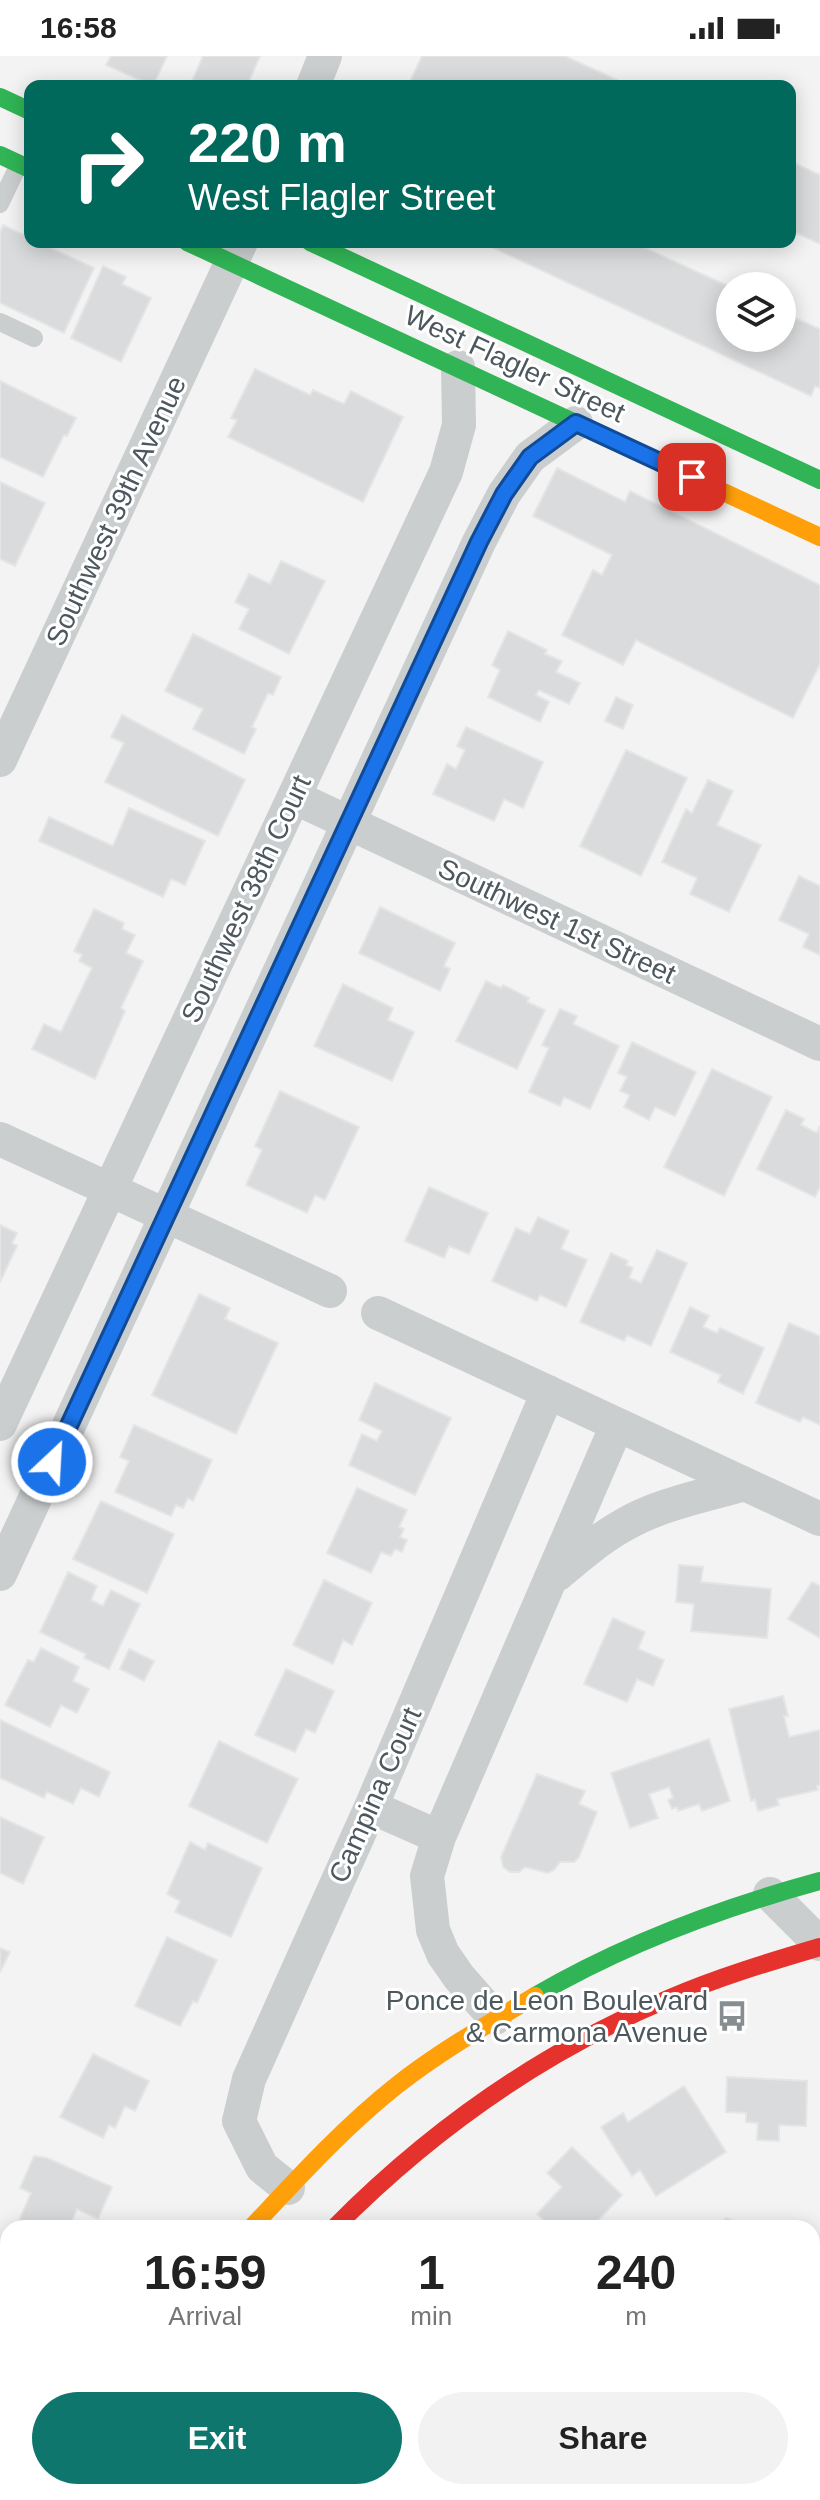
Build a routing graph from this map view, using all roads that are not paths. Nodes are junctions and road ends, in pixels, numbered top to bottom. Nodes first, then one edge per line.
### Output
1 (325, 56) edge
2 (315, 80) edge
3 (0, 97) edge
4 (24, 108) edge
5 (0, 155) edge
6 (24, 166) edge
7 (0, 204) edge
8 (216, 248) edge
9 (323, 248) edge
10 (236, 252) edge
11 (0, 322) edge
12 (34, 338) dead end
13 (458, 367) junction
14 (576, 423) junction
15 (820, 480) edge
16 (775, 515) junction
17 (820, 517) edge
18 (820, 537) edge
19 (0, 760) edge
20 (294, 797) junction
21 (349, 824) junction
22 (820, 1044) edge
23 (0, 1139) edge
24 (109, 1190) junction
25 (168, 1215) junction
26 (330, 1291) dead end
27 (378, 1313) dead end
28 (548, 1392) junction
29 (0, 1424) edge
30 (617, 1425) junction
31 (745, 1484) junction
32 (820, 1519) edge
33 (0, 1574) edge
34 (554, 1576) junction
35 (371, 1807) junction
36 (439, 1837) junction
37 (820, 1881) edge
38 (770, 1894) junction
39 (820, 1946) edge
40 (498, 2026) junction
41 (500, 2069) dead end
42 (494, 2094) junction
43 (295, 2192) junction
44 (261, 2220) edge
45 (343, 2220) edge

1 - 2 street
3 - 4 main road
5 - 6 main road
6 - 7 lane
8 - 10 main road, West Flagler Street
9 - 15 main road, West Flagler Street
10 - 13 main road, West Flagler Street
10 - 19 street, Southwest 39th Avenue
11 - 12 lane
13 - 14 main road, West Flagler Street
13 - 20 street, Southwest 38th Court
14 - 16 main road, West Flagler Street
14 - 21 street
16 - 17 main road
16 - 18 main road, West Flagler Street
20 - 21 street, Southwest 1st Street
20 - 24 street, Southwest 38th Court
21 - 22 street, Southwest 1st Street
21 - 25 street
23 - 24 street
24 - 25 street
24 - 29 street, Southwest 38th Court
25 - 26 street
25 - 33 street
27 - 28 street
28 - 30 street
28 - 35 street, Campina Court
30 - 31 street
30 - 34 street
31 - 32 street
31 - 34 street
34 - 36 street
35 - 36 street
35 - 43 street, Campina Court
36 - 40 street
37 - 38 main road
38 - 39 street
38 - 40 main road
39 - 42 main road
40 - 43 main road
41 - 42 main road
42 - 45 main road
43 - 44 main road

